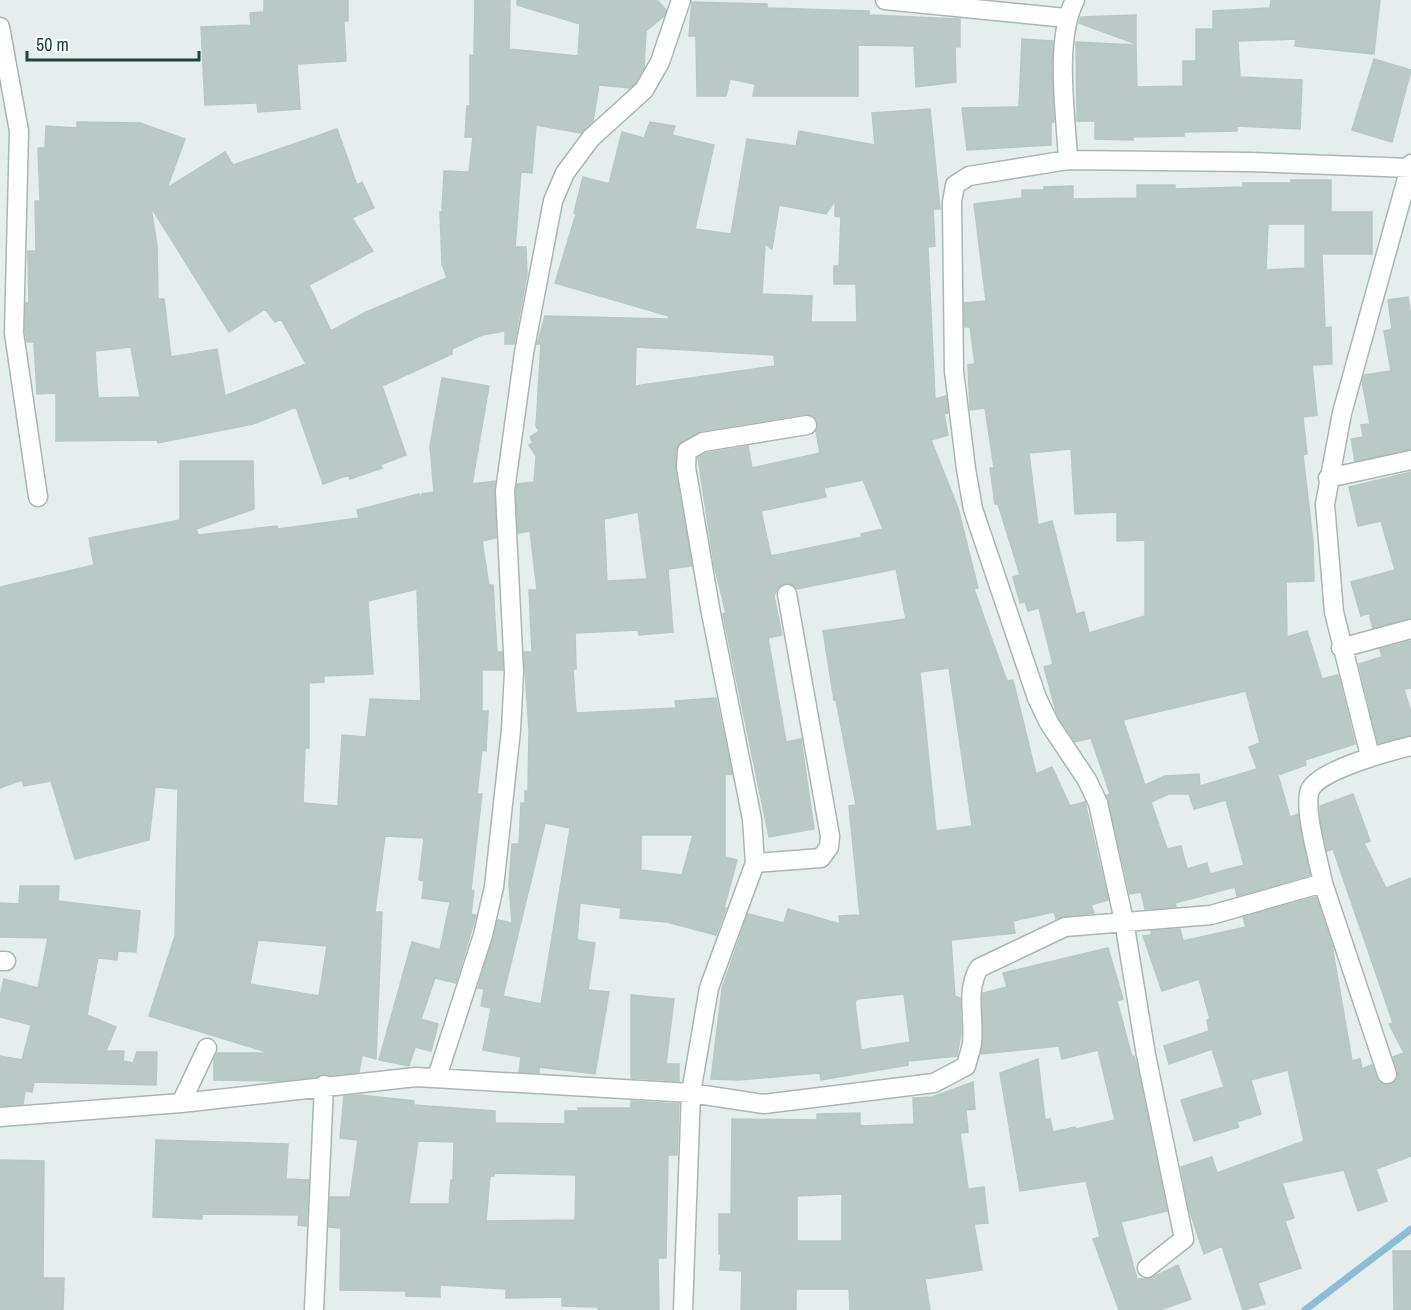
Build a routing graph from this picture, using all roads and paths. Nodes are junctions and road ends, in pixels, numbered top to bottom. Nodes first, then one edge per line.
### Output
1 (681, 0) edge
2 (885, 0) edge
3 (1075, 0) edge
4 (1066, 18) junction
5 (0, 27) edge
6 (1068, 160) junction
7 (1411, 166) edge
8 (7, 334) edge
9 (807, 425) dead end
10 (1411, 460) edge
11 (1328, 478) junction
12 (38, 497) dead end
13 (787, 594) dead end
14 (1411, 628) edge
15 (1341, 648) junction
16 (1411, 746) edge
17 (1370, 756) junction
18 (756, 864) junction
19 (1323, 883) junction
20 (1124, 921) junction
21 (207, 1048) dead end
22 (1387, 1074) dead end
23 (437, 1077) junction
24 (324, 1085) junction
25 (691, 1094) junction
26 (182, 1103) junction
27 (0, 1117) edge
28 (1147, 1268) dead end
29 (314, 1310) edge
30 (683, 1310) edge

1 - 23 street
2 - 4 street
3 - 4 street
4 - 6 street
5 - 8 street
6 - 7 street
6 - 20 street
7 - 11 street
8 - 12 street
9 - 18 street
10 - 11 street
11 - 15 street
13 - 18 street
14 - 15 street
15 - 17 street
16 - 17 street
17 - 19 street
18 - 25 street
19 - 20 street
19 - 22 street
20 - 25 street
20 - 28 street
21 - 26 street
23 - 24 street
23 - 25 street
24 - 26 street
24 - 29 street
25 - 30 street
26 - 27 street

